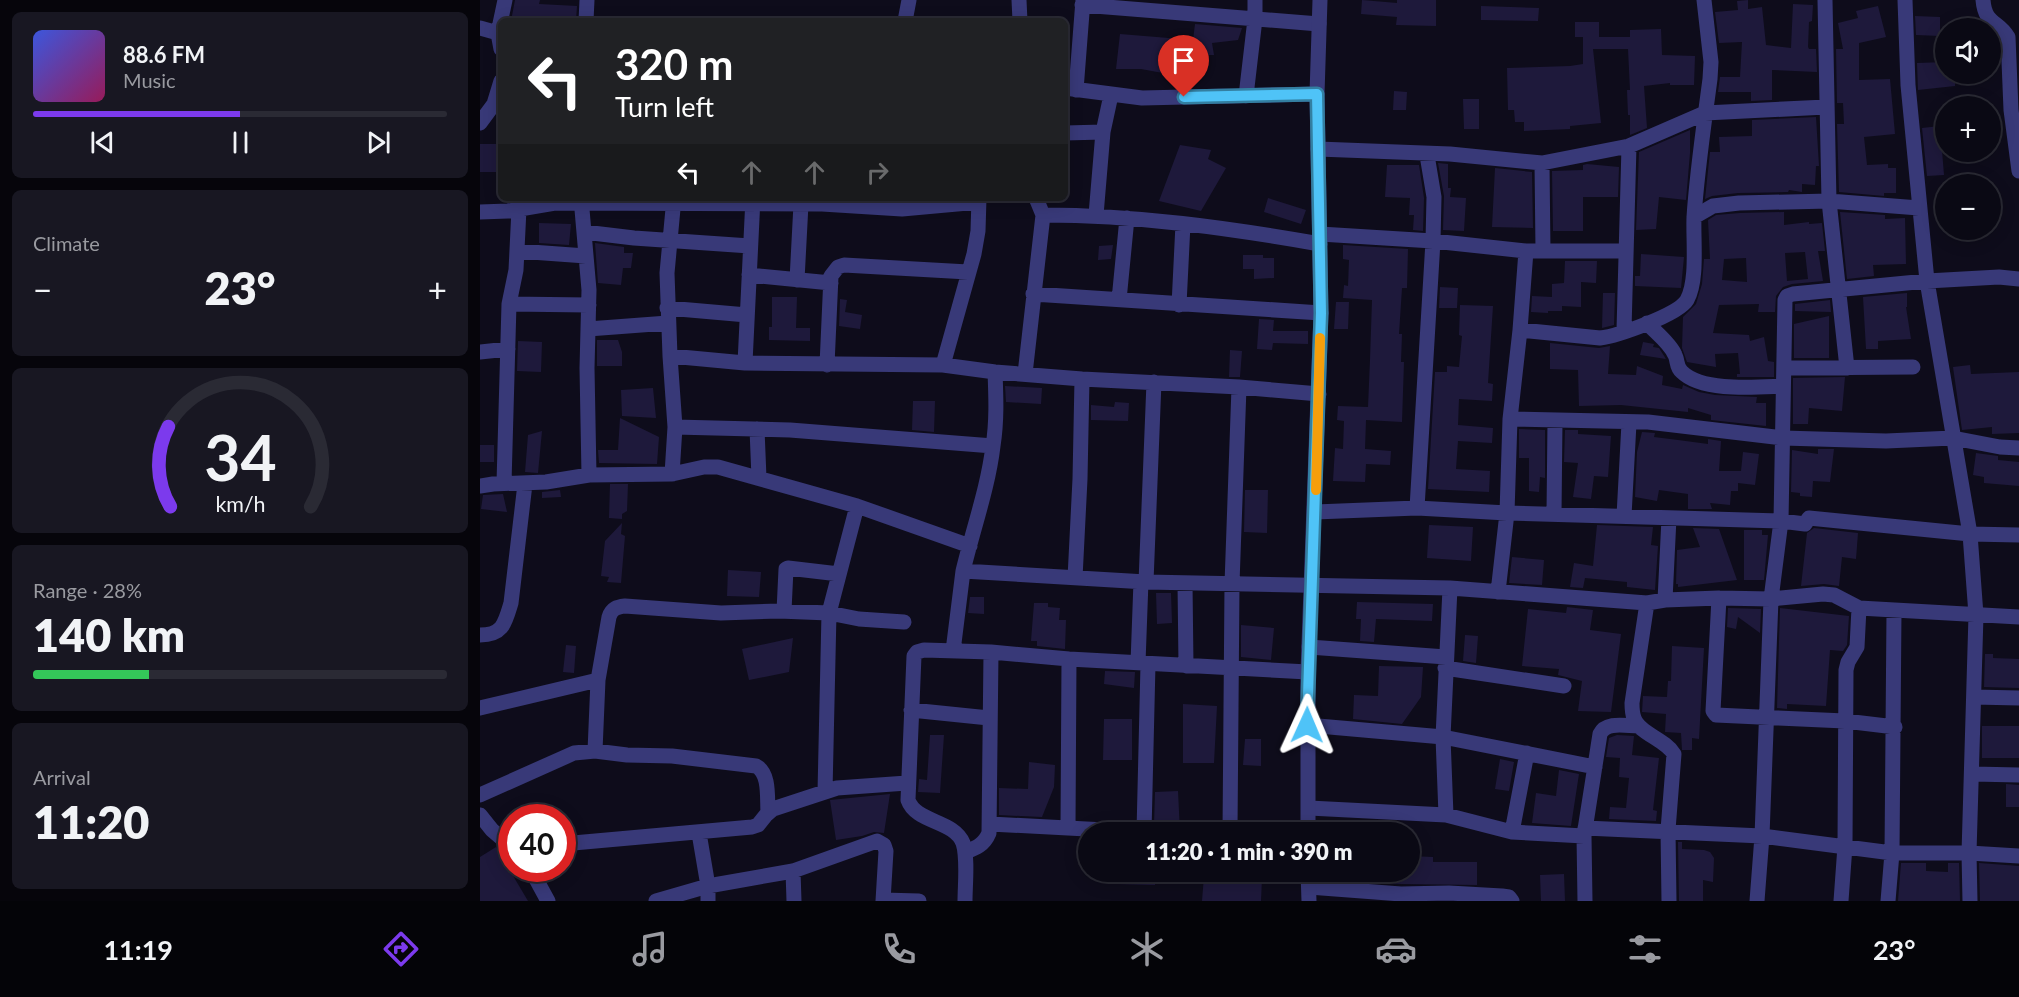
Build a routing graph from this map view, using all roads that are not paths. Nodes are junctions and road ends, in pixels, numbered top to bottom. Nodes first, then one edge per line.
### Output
1 (505, 0) edge
2 (587, 0) edge
3 (909, 0) edge
4 (1019, 0) edge
5 (1255, 0) edge
6 (1320, 0) edge
7 (1704, 0) edge
8 (1825, 0) edge
9 (1905, 0) edge
10 (1983, 0) edge
11 (1082, 2) edge
12 (1162, 5) edge
13 (501, 18) edge
14 (586, 18) edge
15 (906, 18) edge
16 (1020, 18) edge
17 (1255, 19) junction
18 (1319, 24) junction
19 (480, 28) edge
20 (498, 33) edge
21 (1071, 89) edge
22 (498, 91) edge
23 (1317, 94) junction
24 (1111, 95) junction
25 (1246, 96) junction
26 (1826, 107) junction
27 (498, 112) edge
28 (1705, 113) junction
29 (481, 121) edge
30 (1103, 132) junction
31 (1068, 133) edge
32 (1629, 146) junction
33 (1318, 150) junction
34 (1427, 155) junction
35 (1542, 163) junction
36 (2019, 171) edge
37 (581, 201) edge
38 (673, 201) edge
39 (753, 201) edge
40 (970, 201) edge
41 (979, 201) edge
42 (1037, 201) edge
43 (1829, 201) junction
44 (801, 204) junction
45 (1919, 208) junction
46 (519, 209) junction
47 (480, 213) edge
48 (1043, 215) junction
49 (1096, 215) junction
50 (1694, 217) junction
51 (1126, 218) junction
52 (1183, 224) junction
53 (584, 232) junction
54 (1320, 239) junction
55 (670, 241) junction
56 (1432, 241) junction
57 (750, 246) junction
58 (1543, 250) junction
59 (1626, 250) junction
60 (517, 251) junction
61 (1526, 251) junction
62 (586, 256) junction
63 (968, 272) junction
64 (749, 275) junction
65 (2019, 279) edge
66 (797, 280) junction
67 (1927, 281) junction
68 (831, 283) junction
69 (1838, 289) junction
70 (1033, 294) junction
71 (1119, 300) junction
72 (509, 304) junction
73 (589, 305) junction
74 (1179, 305) junction
75 (1321, 313) junction
76 (747, 315) junction
77 (668, 316) junction
78 (1647, 323) junction
79 (588, 329) junction
80 (1520, 330) junction
81 (1624, 330) junction
82 (508, 349) junction
83 (480, 352) edge
84 (670, 356) junction
85 (745, 363) junction
86 (827, 365) junction
87 (943, 365) junction
88 (1913, 367) dead end
89 (1784, 368) junction
90 (1847, 368) junction
91 (995, 372) junction
92 (1025, 374) junction
93 (1082, 379) junction
94 (1154, 382) junction
95 (1783, 386) junction
96 (1239, 387) junction
97 (1319, 394) junction
98 (1510, 419) junction
99 (1554, 421) junction
100 (1629, 423) junction
101 (675, 427) junction
102 (758, 429) junction
103 (1783, 438) junction
104 (1953, 438) junction
105 (993, 446) junction
106 (2019, 448) edge
107 (672, 474) junction
108 (589, 475) junction
109 (759, 478) junction
110 (504, 483) junction
111 (525, 484) junction
112 (480, 486) edge
113 (857, 506) junction
114 (1417, 508) junction
115 (1315, 512) junction
116 (1507, 513) junction
117 (1554, 514) junction
118 (1624, 516) junction
119 (1669, 518) junction
120 (1781, 521) junction
121 (1970, 534) junction
122 (2019, 535) edge
123 (970, 546) junction
124 (963, 571) junction
125 (839, 574) junction
126 (1075, 578) junction
127 (1144, 582) junction
128 (1185, 583) junction
129 (1232, 584) junction
130 (1311, 586) junction
131 (1450, 588) junction
132 (1497, 592) junction
133 (1719, 598) junction
134 (1771, 599) junction
135 (1665, 600) junction
136 (1647, 603) junction
137 (1860, 608) junction
138 (784, 611) junction
139 (1894, 611) junction
140 (829, 613) junction
141 (1976, 615) junction
142 (2019, 617) edge
143 (904, 622) dead end
144 (480, 635) edge
145 (1309, 647) junction
146 (952, 651) junction
147 (991, 652) junction
148 (1069, 659) junction
149 (1445, 662) junction
150 (1143, 664) junction
151 (1186, 666) junction
152 (1233, 668) junction
153 (1308, 672) junction
154 (598, 680) junction
155 (1564, 686) dead end
156 (1974, 697) junction
157 (2019, 698) edge
158 (480, 708) edge
159 (911, 710) junction
160 (989, 718) junction
161 (1766, 718) junction
162 (1845, 721) junction
163 (1307, 725) junction
164 (1638, 726) junction
165 (1895, 727) junction
166 (1443, 737) junction
167 (595, 751) junction
168 (1527, 753) junction
169 (1595, 767) junction
170 (1972, 774) junction
171 (2019, 775) edge
172 (908, 783) junction
173 (825, 792) junction
174 (480, 795) edge
175 (1309, 808) junction
176 (768, 812) junction
177 (480, 815) edge
178 (1446, 815) junction
179 (1144, 822) edge
180 (1230, 822) edge
181 (1308, 822) edge
182 (990, 824) junction
183 (1068, 828) junction
184 (1078, 829) edge
185 (1668, 830) junction
186 (1512, 832) junction
187 (1584, 832) junction
188 (699, 833) junction
189 (498, 835) edge
190 (1762, 836) junction
191 (576, 843) edge
192 (1845, 846) junction
193 (964, 852) junction
194 (1892, 853) junction
195 (1969, 853) junction
196 (2019, 856) edge
197 (793, 871) junction
198 (538, 882) edge
199 (1308, 886) edge
200 (708, 893) edge
201 (1449, 897) edge
202 (1401, 898) edge
203 (883, 900) edge
204 (548, 901) edge
205 (656, 901) edge
206 (794, 901) edge
207 (919, 901) edge
208 (965, 901) edge
209 (1512, 901) edge
210 (1585, 901) edge
211 (1669, 901) edge
212 (1757, 901) edge
213 (1841, 901) edge
214 (1888, 901) edge
215 (1970, 901) edge

1 - 13 street
2 - 14 street
3 - 15 street
4 - 16 street
5 - 17 street
6 - 18 street
7 - 28 street
8 - 26 street
9 - 45 street
10 - 36 street
11 - 12 street
11 - 21 street
12 - 17 street
17 - 18 street
17 - 25 street
18 - 23 street
19 - 20 street
21 - 24 street
22 - 29 street
23 - 25 street
23 - 33 street
24 - 25 street
24 - 30 street
26 - 28 street
26 - 43 street
27 - 29 street
28 - 32 street
28 - 50 street
30 - 31 street
30 - 49 street
32 - 35 street
32 - 59 street
33 - 34 street
33 - 54 street
34 - 35 street
34 - 56 street
35 - 58 street
37 - 38 street
37 - 46 street
37 - 53 street
38 - 39 street
38 - 55 street
39 - 44 street
39 - 57 street
40 - 44 street
41 - 63 street
42 - 48 street
43 - 45 street
43 - 50 street
43 - 69 street
44 - 66 street
45 - 67 street
46 - 47 street
46 - 60 street
48 - 49 street
48 - 70 street
49 - 51 street
50 - 78 street
51 - 52 street
51 - 71 street
52 - 54 street
52 - 74 street
53 - 55 street
53 - 62 street
54 - 56 street
54 - 75 street
55 - 57 street
55 - 77 street
56 - 61 street
56 - 114 street
57 - 64 street
58 - 59 street
58 - 61 street
59 - 81 street
60 - 62 street
60 - 72 street
61 - 80 street
62 - 73 street
63 - 68 street
63 - 87 street
64 - 66 street
64 - 76 street
65 - 67 street
66 - 68 street
67 - 69 street
67 - 104 street
68 - 86 street
69 - 89 street
69 - 90 street
70 - 71 street
70 - 92 street
71 - 74 street
72 - 73 street
72 - 82 street
73 - 79 street
74 - 75 street
75 - 97 street
76 - 77 street
76 - 85 street
77 - 79 street
77 - 84 street
78 - 81 street
78 - 95 street
79 - 108 street
80 - 81 street
80 - 98 street
82 - 83 street
82 - 110 street
84 - 85 street
84 - 101 street
85 - 86 street
86 - 87 street
87 - 91 street
88 - 90 street
89 - 90 street
89 - 95 street
91 - 92 street
91 - 105 street
92 - 93 street
93 - 94 street
93 - 126 street
94 - 96 street
94 - 127 street
95 - 103 street
96 - 97 street
96 - 129 street
97 - 115 street
98 - 99 street
98 - 116 street
99 - 100 street
99 - 117 street
100 - 103 street
100 - 118 street
101 - 102 street
101 - 107 street
102 - 105 street
102 - 109 street
103 - 104 street
103 - 120 street
104 - 106 street
104 - 121 street
105 - 123 street
107 - 108 street
107 - 109 street
108 - 111 street
109 - 113 street
110 - 111 street
110 - 112 street
111 - 144 street
113 - 123 street
113 - 125 street
114 - 115 street
114 - 116 street
115 - 130 street
116 - 117 street
116 - 132 street
117 - 118 street
118 - 119 street
119 - 120 street
119 - 135 street
120 - 121 street
120 - 134 street
121 - 122 street
121 - 141 street
123 - 124 street
124 - 126 street
124 - 146 street
125 - 138 street
125 - 140 street
126 - 127 street
127 - 128 street
127 - 150 street
128 - 129 street
128 - 151 street
129 - 130 street
129 - 152 street
130 - 131 street
130 - 145 street
131 - 132 street
131 - 149 street
132 - 136 street
133 - 134 street
133 - 135 street
133 - 161 street
134 - 137 street
134 - 161 street
135 - 136 street
136 - 164 street
137 - 139 street
137 - 162 street
138 - 140 street
138 - 154 street
139 - 141 street
139 - 165 street
140 - 143 street
140 - 173 street
141 - 142 street
141 - 156 street
145 - 149 street
145 - 153 street
146 - 147 street
146 - 159 street
147 - 148 street
147 - 160 street
148 - 150 street
148 - 183 street
149 - 155 street
149 - 166 street
150 - 151 street
150 - 179 street
151 - 152 street
152 - 153 street
152 - 180 street
153 - 163 street
154 - 158 street
154 - 167 street
156 - 157 street
156 - 170 street
159 - 160 street
159 - 172 street
160 - 182 street
161 - 162 street
161 - 190 street
162 - 165 street
162 - 192 street
163 - 166 street
163 - 175 street
164 - 169 street
164 - 185 street
165 - 194 street
166 - 168 street
166 - 178 street
167 - 174 street
167 - 176 street
168 - 169 street
168 - 186 street
169 - 187 street
170 - 171 street
170 - 195 street
172 - 173 street
172 - 193 street
173 - 176 street
175 - 178 street
175 - 181 street
176 - 188 street
177 - 189 street
178 - 186 street
182 - 183 street
182 - 193 street
183 - 184 street
185 - 187 street
185 - 190 street
185 - 211 street
186 - 187 street
187 - 210 street
188 - 191 street
188 - 200 street
190 - 192 street
190 - 212 street
192 - 194 street
192 - 213 street
193 - 208 street
194 - 195 street
194 - 214 street
195 - 196 street
195 - 215 street
197 - 200 street
197 - 203 street
197 - 206 street
198 - 204 street
199 - 202 street
200 - 205 street
201 - 202 street
201 - 209 street
203 - 207 street

